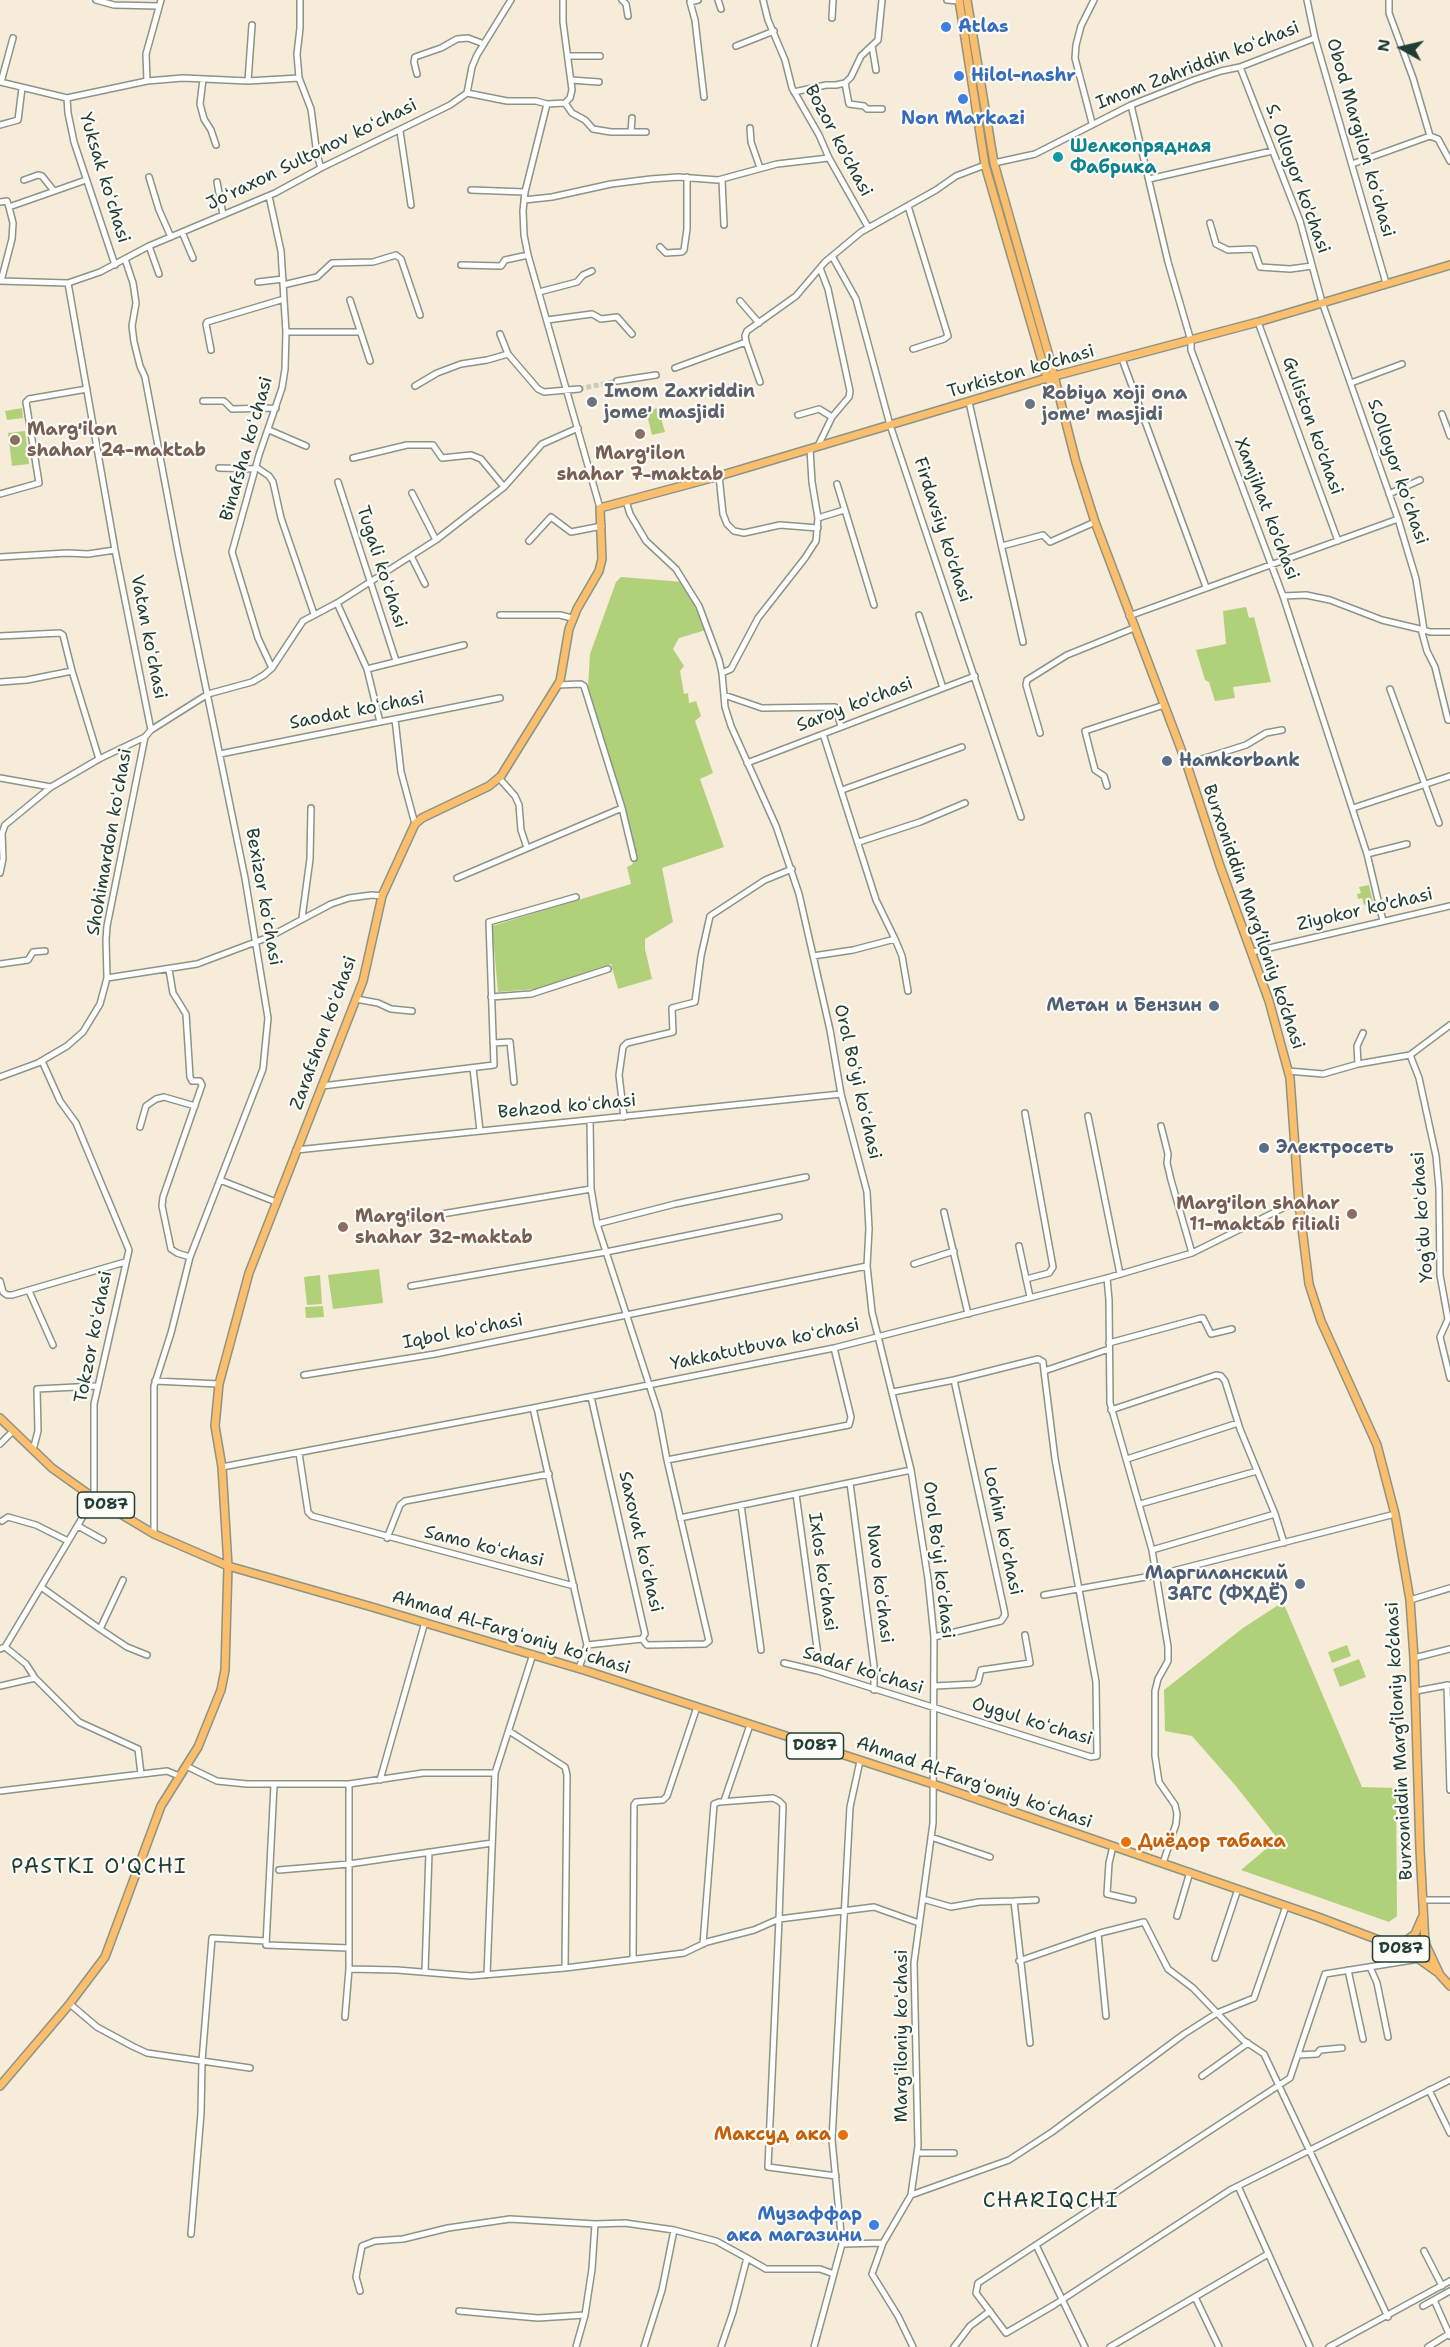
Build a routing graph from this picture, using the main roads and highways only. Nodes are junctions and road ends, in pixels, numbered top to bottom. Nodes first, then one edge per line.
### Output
1 (967, 0) edge
2 (959, 1) edge
3 (1450, 265) edge
4 (1051, 377) junction
5 (415, 824) joint
6 (0, 1419) edge
7 (228, 1566) junction
8 (1423, 1916) junction
9 (1425, 1943) junction
10 (1396, 1947) junction
11 (1440, 1975) junction
12 (1450, 1986) edge
13 (0, 2086) edge

1 - 4 main road, Burxoniddin Marg’iloniy ko’chasi
2 - 4 main road, Burxoniddin Marg’iloniy ko’chasi
3 - 4 main road, Turkiston ko’chasi
4 - 5 main road, Turkiston ko’chasi
4 - 8 main road, Burxoniddin Marg’iloniy ko’chasi
5 - 7 main road, Zarafshon koʻchasi
6 - 7 main road, D087
7 - 10 main road, Ahmad Al-Fargʻoniy koʻchasi / D087
7 - 13 main road, Zarafshon koʻchasi
8 - 9 main road, Burxoniddin Marg’iloniy ko’chasi / D087
8 - 10 main road, D087
9 - 10 main road, D087
9 - 11 main road, Burxoniddin Marg’iloniy ko’chasi / D087
10 - 11 main road, D087
11 - 12 main road, Burxoniddin Marg’iloniy ko’chasi / D087

